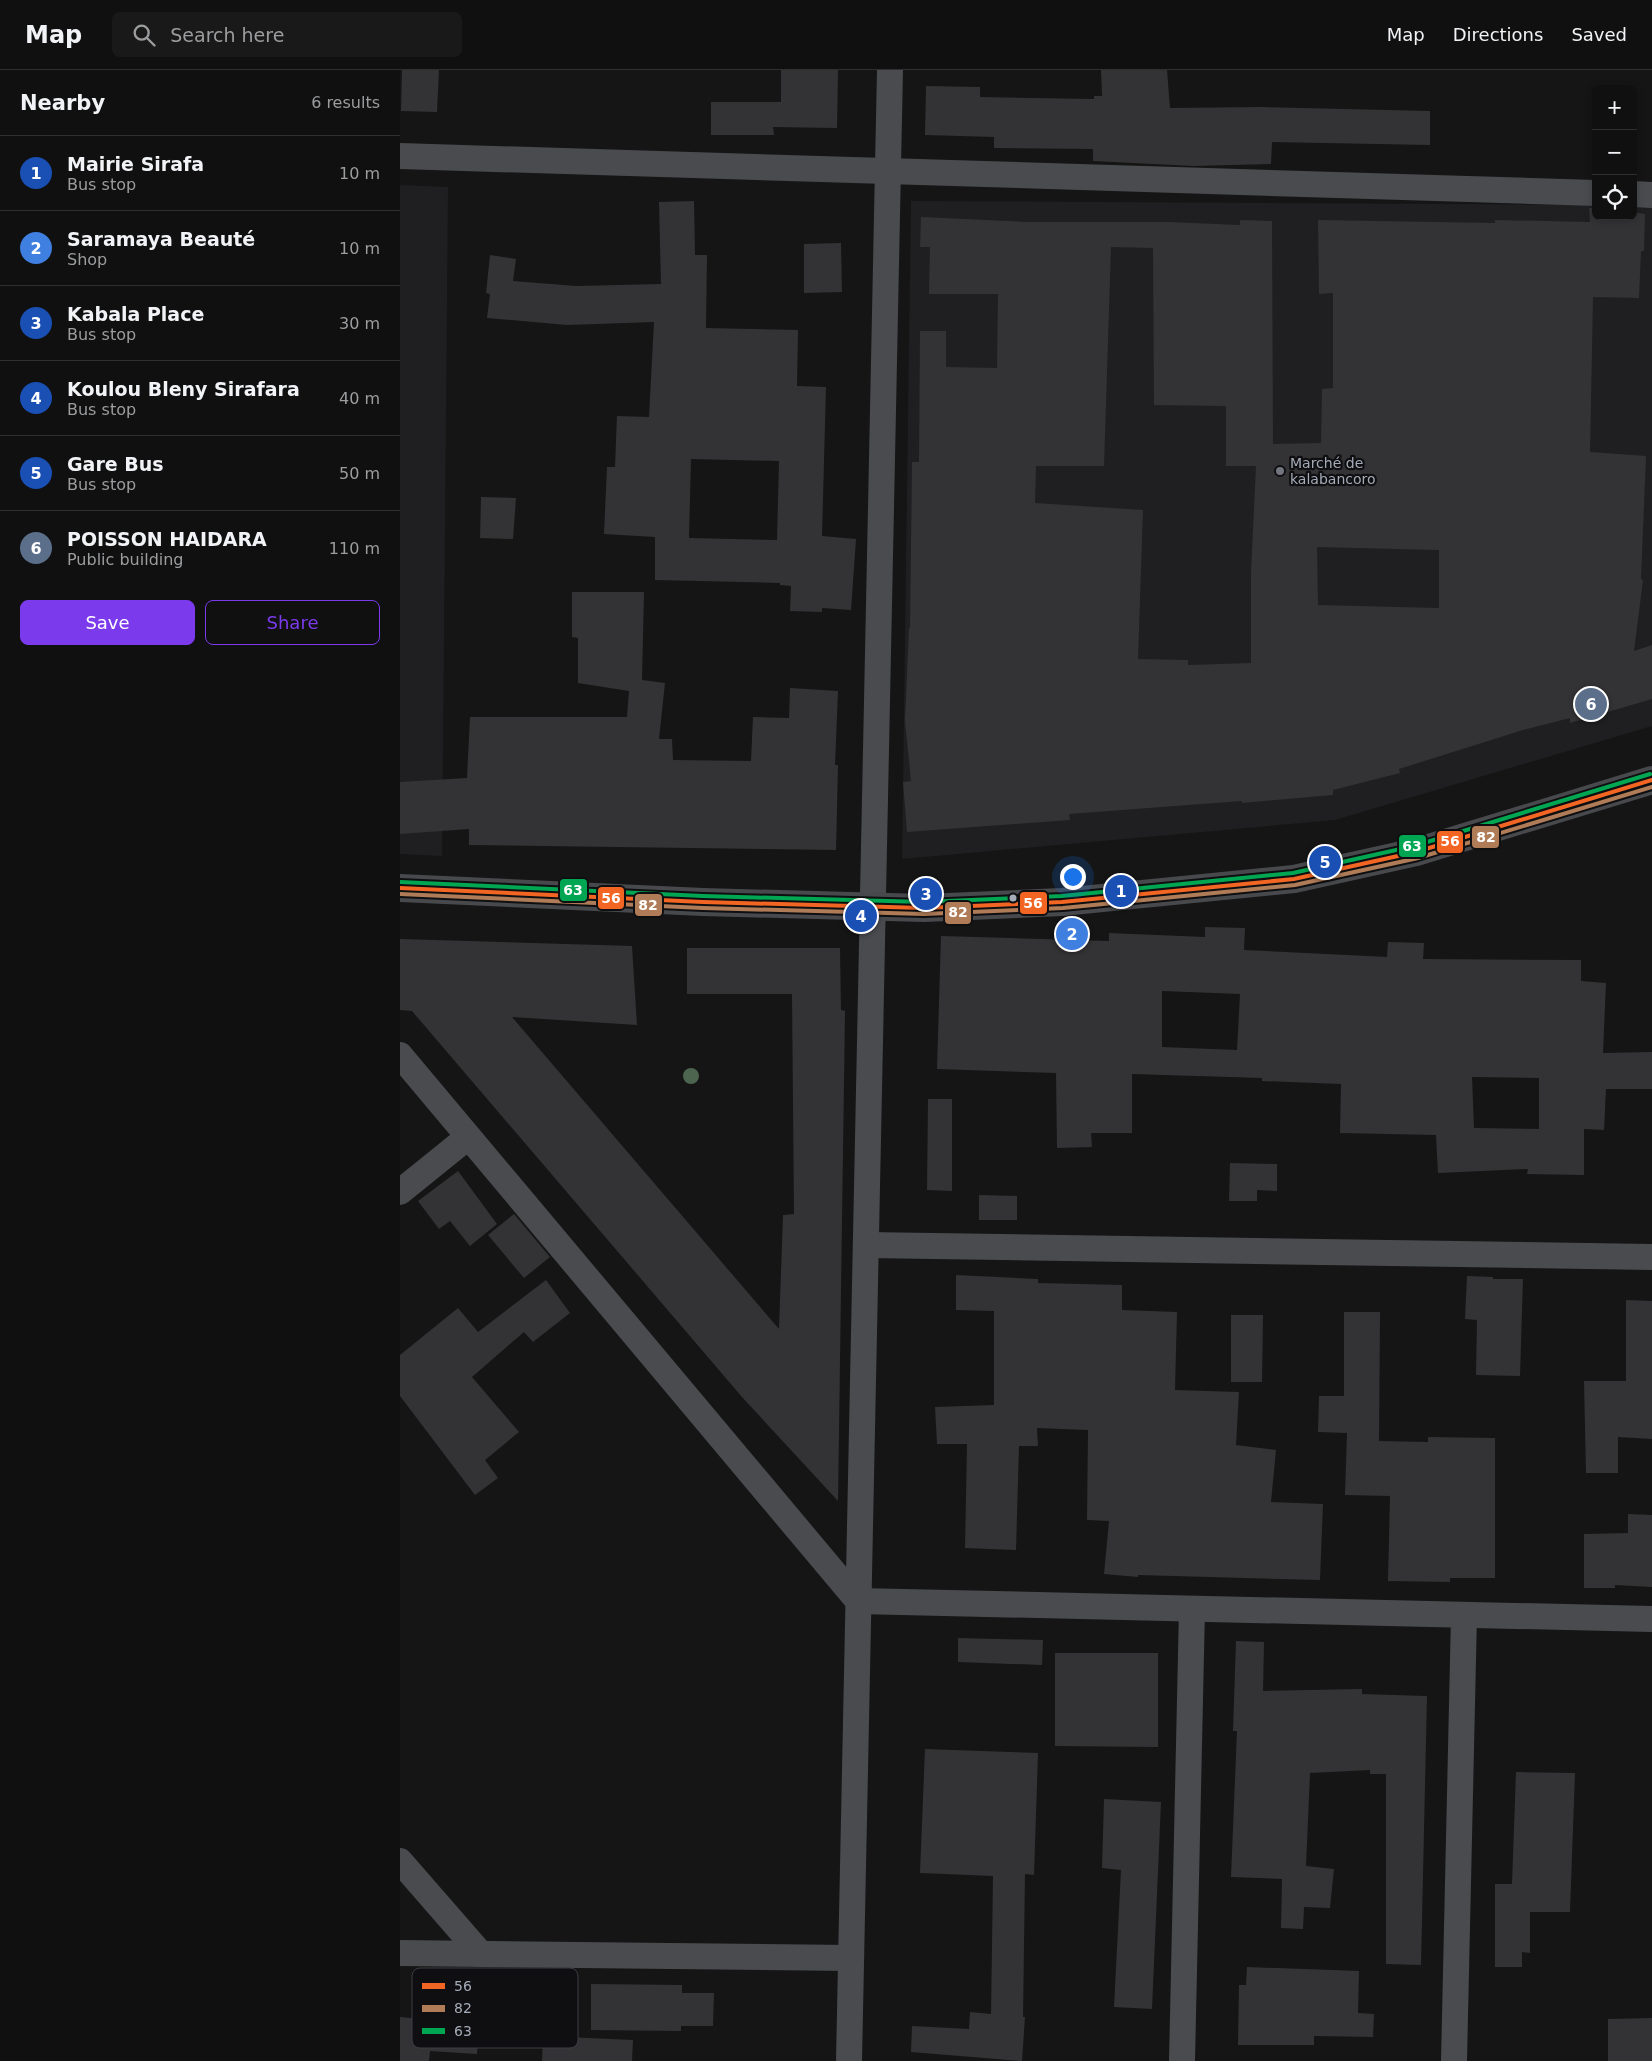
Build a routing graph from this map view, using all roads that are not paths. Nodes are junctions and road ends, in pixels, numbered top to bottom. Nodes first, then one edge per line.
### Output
1 (890, 70) edge
2 (400, 156) edge
3 (888, 171) junction
4 (1592, 193) edge
5 (1637, 194) edge
6 (1652, 195) edge
7 (1652, 780) edge
8 (400, 888) edge
9 (873, 906) junction
10 (400, 1055) edge
11 (468, 1137) junction
12 (400, 1192) edge
13 (866, 1244) junction
14 (1652, 1257) edge
15 (858, 1601) junction
16 (1192, 1609) junction
17 (1464, 1615) junction
18 (1652, 1619) edge
19 (400, 1861) edge
20 (400, 1953) edge
21 (481, 1954) junction
22 (851, 1958) junction
23 (849, 2061) edge
24 (1182, 2061) edge
25 (1454, 2061) edge

1 - 3 street
2 - 3 street
3 - 4 street
3 - 9 street
5 - 6 street
7 - 9 main road
8 - 9 main road
9 - 13 street
10 - 11 street
11 - 12 street
11 - 15 street
13 - 14 street
13 - 15 street
15 - 16 street
15 - 22 street
16 - 17 street
16 - 24 street
17 - 18 street
17 - 25 street
19 - 21 street
20 - 21 street
21 - 22 street
22 - 23 street

